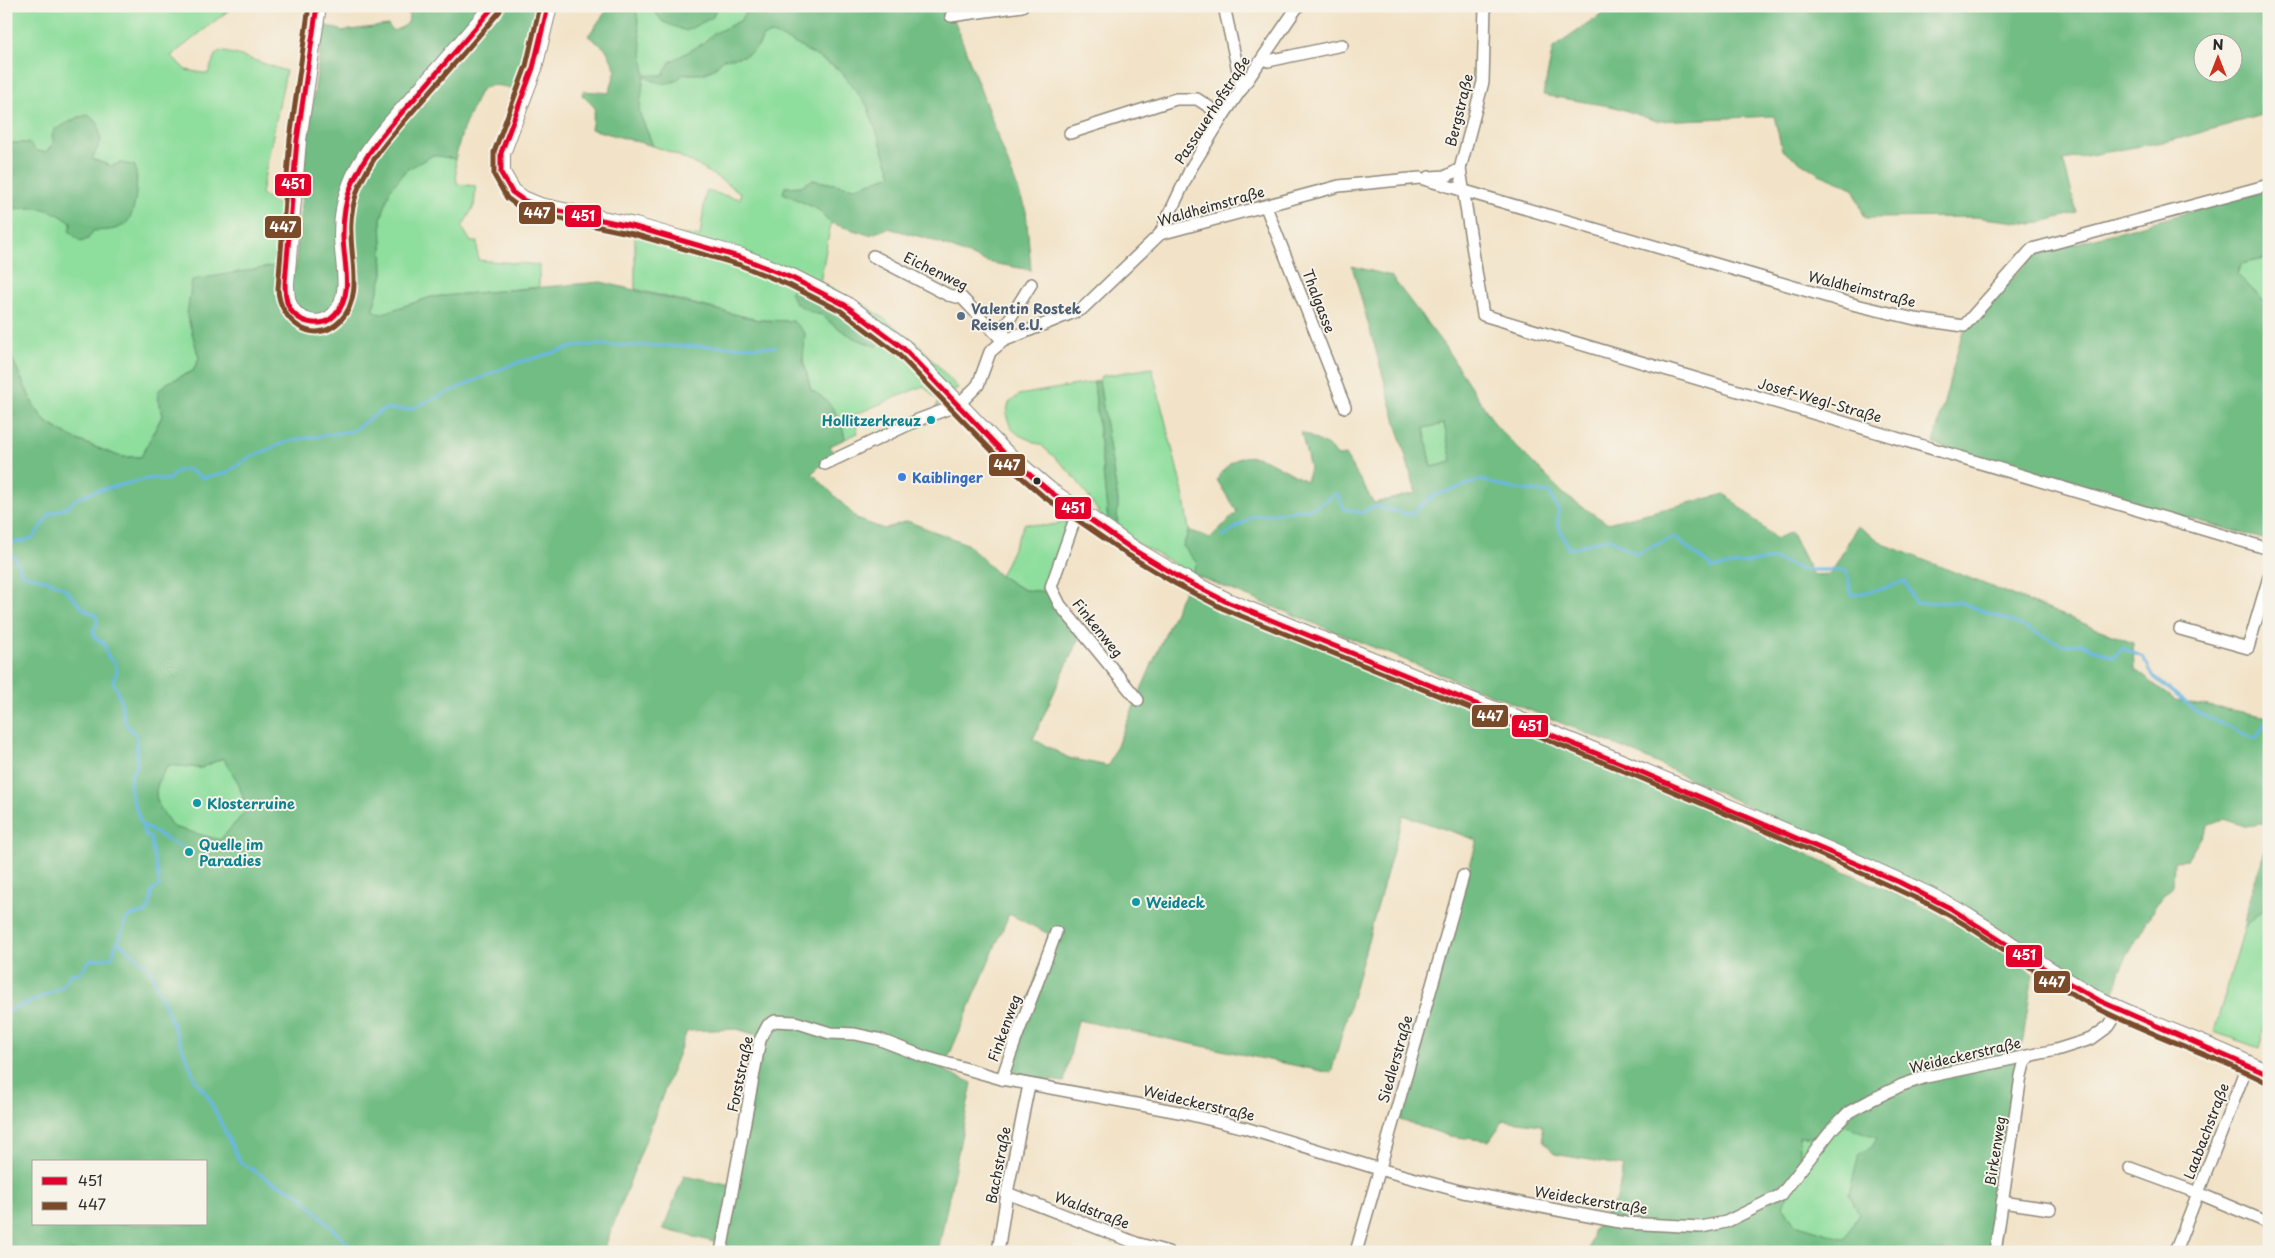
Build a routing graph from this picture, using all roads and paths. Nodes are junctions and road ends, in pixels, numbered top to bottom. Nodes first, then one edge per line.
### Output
1 (317, 6) edge
2 (494, 6) edge
3 (548, 6) edge
4 (1022, 6) edge
5 (1224, 6) edge
6 (1298, 6) edge
7 (1485, 6) edge
8 (951, 16) dead end
9 (1342, 45) dead end
10 (1263, 59) junction
11 (1242, 89) junction
12 (1223, 116) junction
13 (1070, 134) dead end
14 (1460, 169) junction
15 (1420, 178) junction
16 (2269, 185) edge
17 (1463, 191) junction
18 (1266, 207) junction
19 (1160, 234) junction
20 (873, 256) dead end
21 (1031, 284) dead end
22 (1003, 340) junction
23 (958, 405) junction
24 (1345, 407) dead end
25 (825, 464) dead end
26 (1077, 513) junction
27 (2269, 548) edge
28 (2269, 576) edge
29 (2180, 629) dead end
30 (1138, 700) dead end
31 (1464, 876) dead end
32 (1056, 932) dead end
33 (2120, 1010) junction
34 (2029, 1056) junction
35 (2248, 1063) junction
36 (2269, 1075) edge
37 (1002, 1079) junction
38 (1030, 1085) junction
39 (2130, 1168) dead end
40 (1379, 1169) junction
41 (1007, 1193) junction
42 (2198, 1193) junction
43 (2002, 1202) junction
44 (2050, 1209) dead end
45 (2269, 1223) edge
46 (720, 1252) edge
47 (998, 1252) edge
48 (1168, 1252) edge
49 (1356, 1252) edge
50 (1995, 1252) edge
51 (2175, 1252) edge

1 - 2 main road
3 - 23 main road
4 - 8 street
5 - 11 street
6 - 10 street, Passauerhofstraße
7 - 14 street, Bergstraße
9 - 10 street
10 - 11 street, Passauerhofstraße
11 - 12 street, Passauerhofstraße
12 - 13 street
12 - 19 street, Passauerhofstraße
14 - 15 street, Waldheimstraße
14 - 17 street, Bergstraße
15 - 17 street, Waldheimstraße
15 - 18 street, Waldheimstraße
16 - 17 street, Waldheimstraße
17 - 27 street, Josef-Wegl-Straße
18 - 19 street, Waldheimstraße
18 - 24 street, Thalgasse
19 - 22 street, Waldheimstraße
20 - 22 street, Eichenweg
21 - 22 street
22 - 23 street, Waldheimstraße
23 - 25 street
23 - 26 main road
26 - 30 street, Finkenweg
26 - 33 main road
28 - 29 street
31 - 40 street, Siedlerstraße
32 - 37 street, Finkenweg
33 - 34 street, Weideckerstraße
33 - 35 main road
34 - 40 street, Weideckerstraße
34 - 43 street, Birkenweg
35 - 36 main road
35 - 42 street, Laabachstraße
37 - 38 street, Weideckerstraße
37 - 46 street, Forststraße
38 - 40 street, Weideckerstraße
38 - 41 street, Bachstraße
39 - 42 street
40 - 49 street, Siedlerstraße
41 - 47 street, Bachstraße
41 - 48 street, Waldstraße
42 - 45 street, Laabachstraße
42 - 51 street
43 - 44 street
43 - 50 street, Birkenweg

